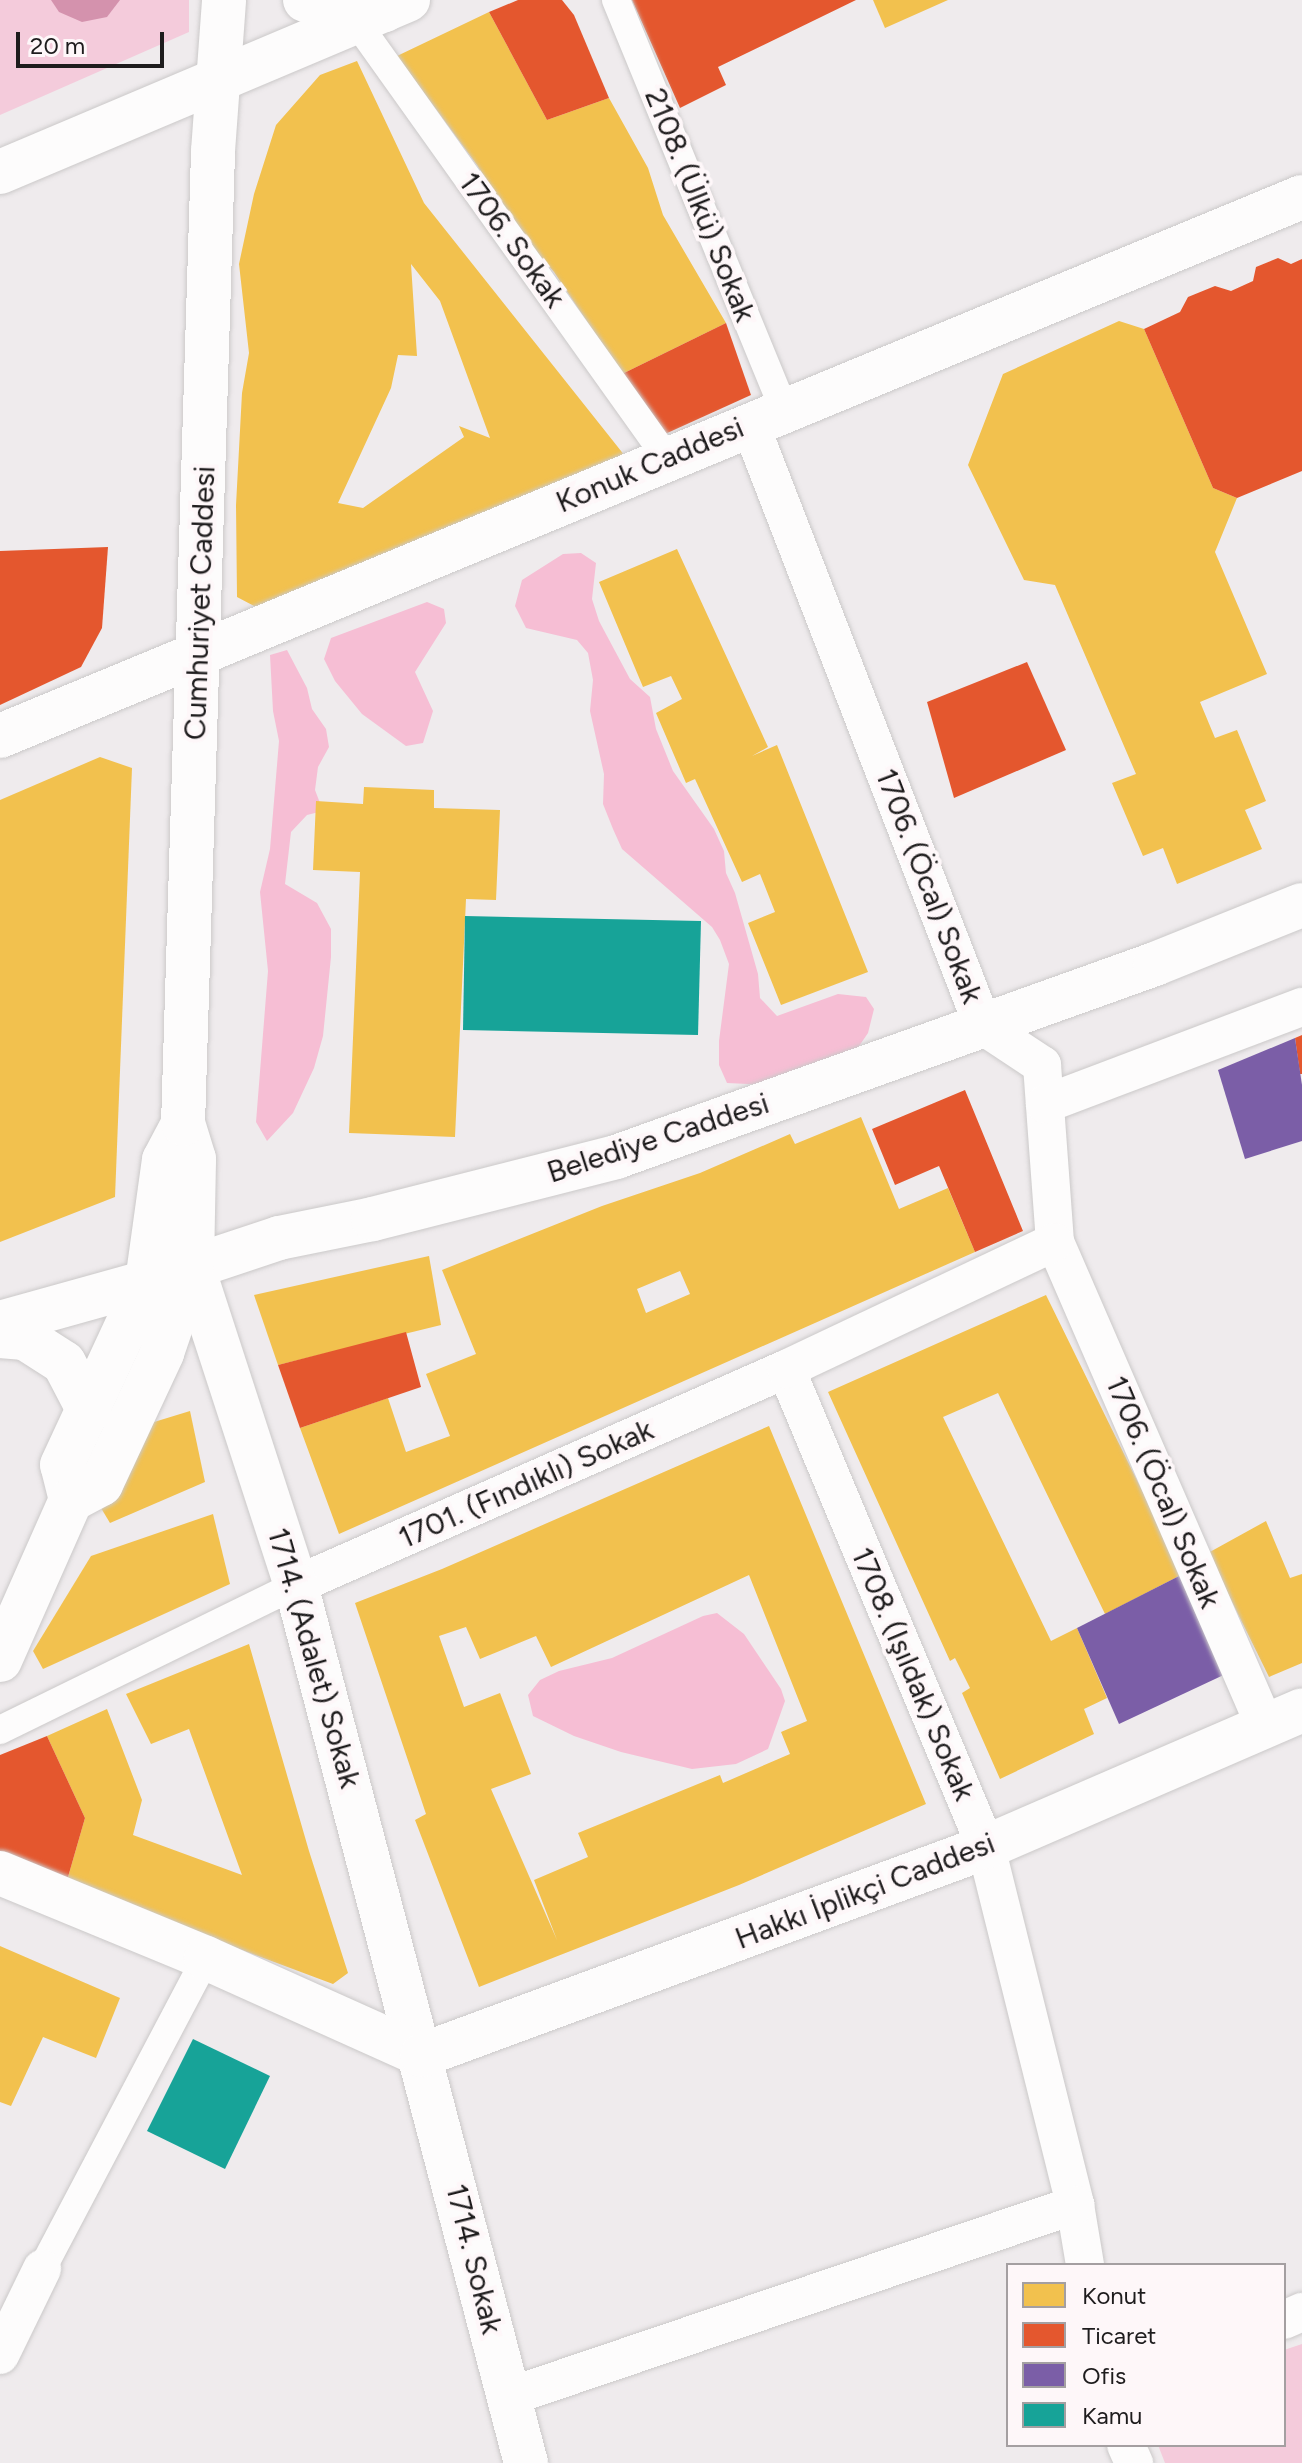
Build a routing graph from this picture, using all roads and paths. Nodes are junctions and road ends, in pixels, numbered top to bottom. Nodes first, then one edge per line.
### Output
1 (224, 0) edge
2 (305, 0) edge
3 (616, 0) edge
4 (383, 11) edge
5 (216, 83) junction
6 (0, 172) edge
7 (1302, 197) edge
8 (767, 417) junction
9 (667, 458) junction
10 (199, 653) junction
11 (0, 736) edge
12 (1302, 905) edge
13 (1302, 1007) edge
14 (983, 1026) junction
15 (1045, 1104) junction
16 (183, 1124) junction
17 (1055, 1242) junction
18 (192, 1265) junction
19 (147, 1282) junction
20 (0, 1323) edge
21 (0, 1336) edge
22 (786, 1369) junction
23 (89, 1411) junction
24 (71, 1500) junction
25 (296, 1585) junction
26 (0, 1660) edge
27 (1302, 1710) edge
28 (1261, 1728) junction
29 (0, 1730) edge
30 (986, 1847) junction
31 (0, 1873) edge
32 (206, 1958) junction
33 (422, 2055) junction
34 (1075, 2205) junction
35 (1085, 2263) edge
36 (42, 2269) joint
37 (0, 2355) edge
38 (508, 2397) junction
39 (526, 2463) edge

1 - 5 street, Cumhuriyet Caddesi
2 - 4 street
3 - 8 street, 2108. (Ülkü) Sokak
4 - 5 street
4 - 9 street, 1706. Sokak
5 - 6 street
5 - 10 street, Cumhuriyet Caddesi
7 - 8 street, Konuk Caddesi
8 - 9 street, Konuk Caddesi
8 - 14 street, 1706. (Öcal) Sokak
9 - 10 street, Konuk Caddesi
10 - 11 street, Konuk Caddesi
10 - 16 street, Cumhuriyet Caddesi
12 - 14 street, Belediye Caddesi
13 - 15 street
14 - 15 street, 1706. (Öcal) Sokak
14 - 18 street, Belediye Caddesi
15 - 17 street, 1706. (Öcal) Sokak
16 - 18 street, Cumhuriyet Caddesi
16 - 19 street, Cumhuriyet Caddesi
17 - 22 street, 1701. (Fındıklı) Sokak
17 - 28 street, 1706. (Öcal) Sokak
18 - 19 street, Belediye Caddesi
18 - 24 street, Cumhuriyet Caddesi
18 - 25 street, 1714. (Adalet) Sokak
19 - 20 street, Belediye Caddesi
19 - 23 street, Cumhuriyet Caddesi
21 - 23 street
22 - 25 street, 1701. (Fındıklı) Sokak
22 - 30 street, 1708. (Işıldak) Sokak
23 - 24 street, Cumhuriyet Caddesi
24 - 26 street
25 - 29 street, 1701. (Fındıklı) Sokak
25 - 33 street, 1714. (Adalet) Sokak
27 - 28 street, Hakkı İplikçi Caddesi
28 - 30 street, Hakkı İplikçi Caddesi
30 - 33 street, Hakkı İplikçi Caddesi
30 - 34 street, 1708. (Işıldak) Sokak
31 - 32 street
32 - 33 street
32 - 36 street
33 - 38 street, 1714. Sokak
34 - 35 street, 1708. (Işıldak) Sokak
34 - 38 street
36 - 37 street
38 - 39 street, 1714. Sokak

